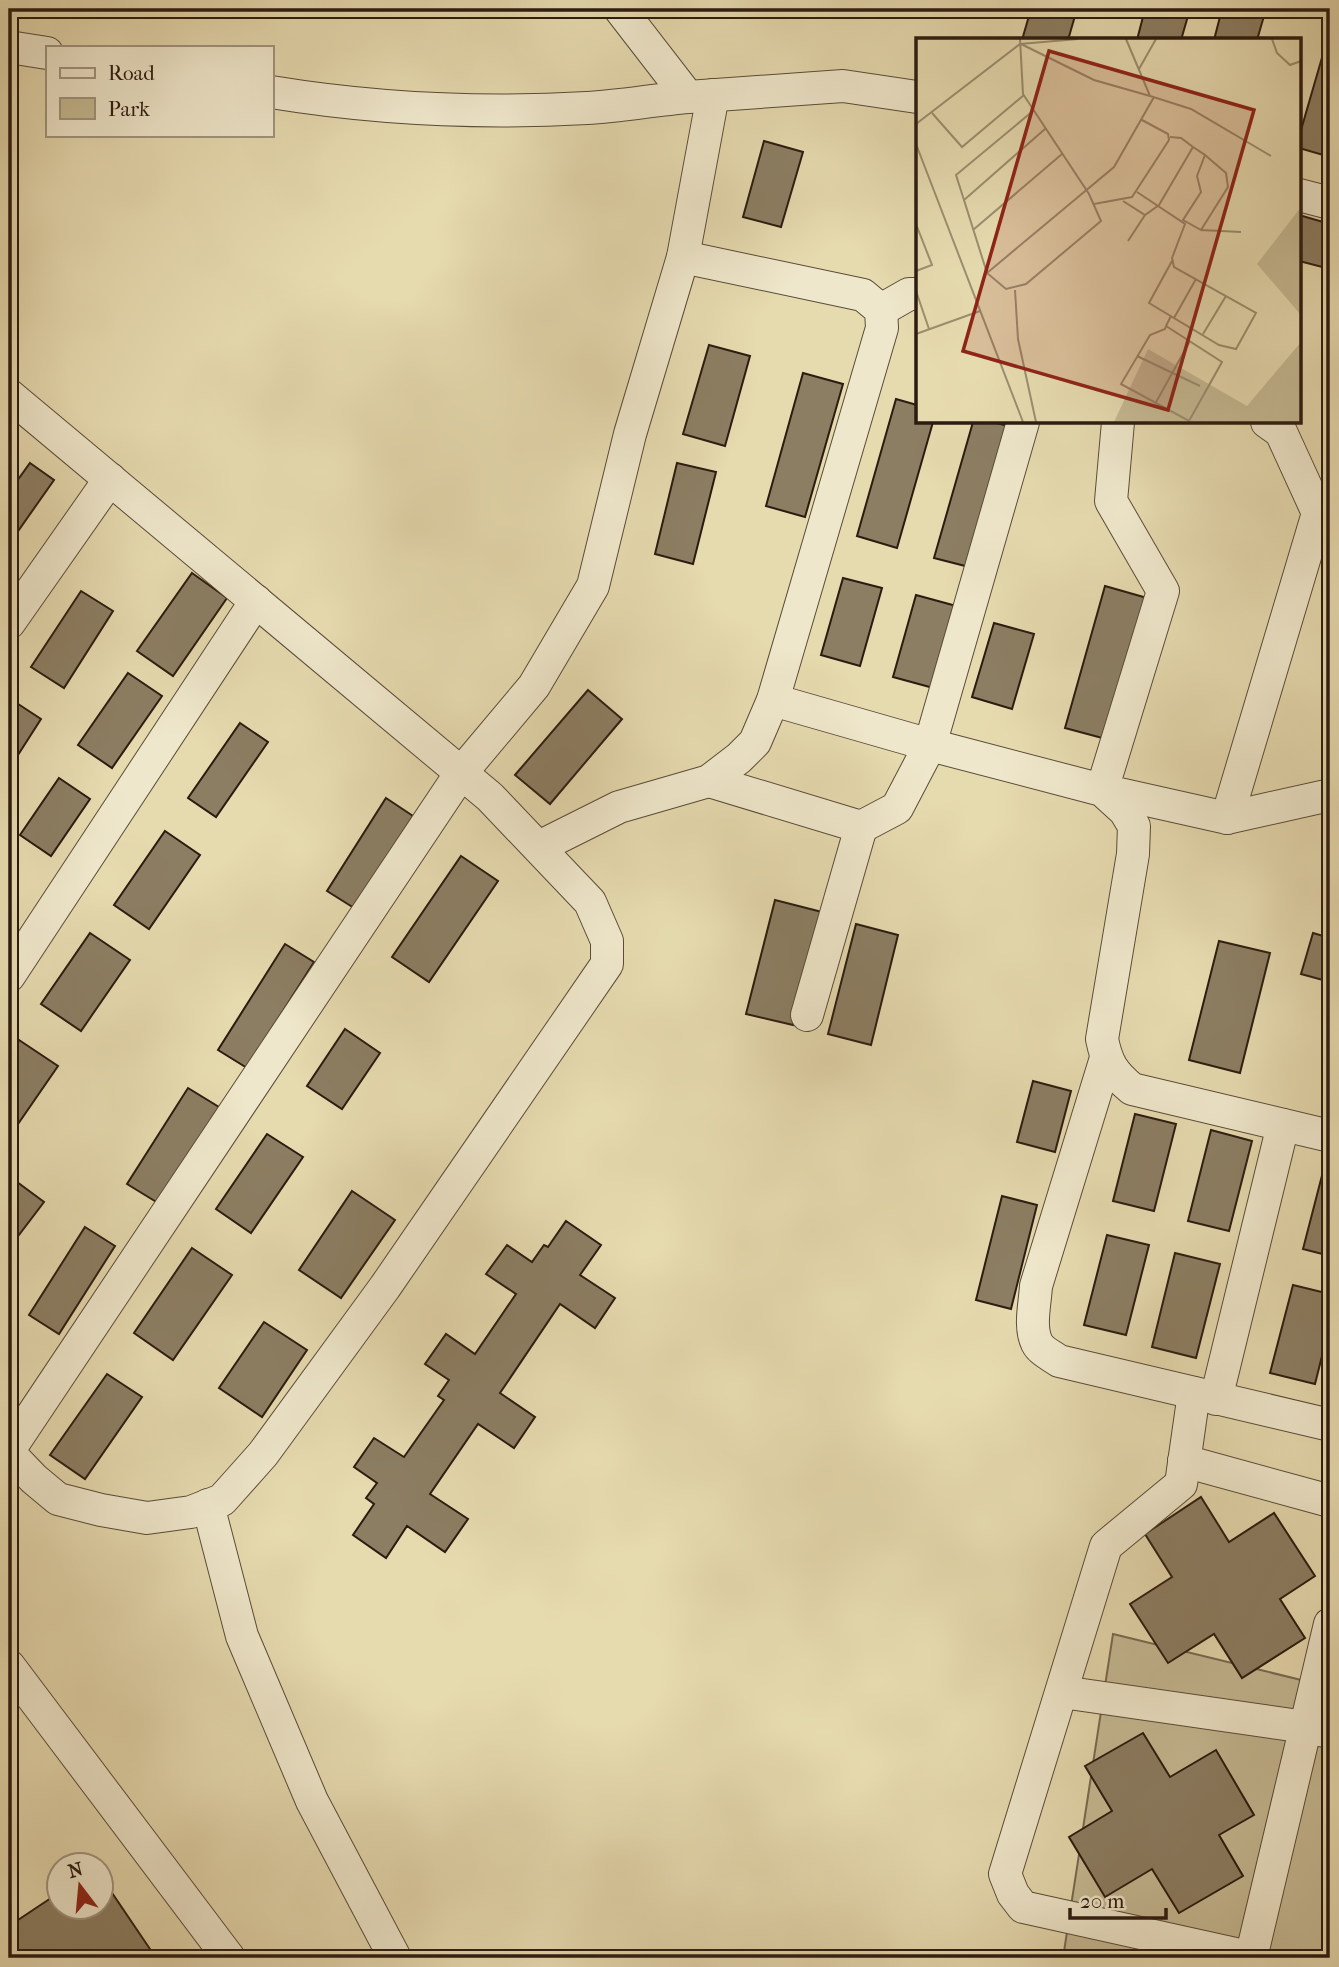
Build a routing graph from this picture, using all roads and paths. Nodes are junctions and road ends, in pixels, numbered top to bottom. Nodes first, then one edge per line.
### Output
1 (620, 9) edge
2 (9, 47) edge
3 (46, 53) edge
4 (273, 92) edge
5 (701, 96) junction
6 (916, 97) edge
7 (1300, 195) edge
8 (1330, 203) edge
9 (683, 257) junction
10 (916, 295) edge
11 (881, 310) junction
12 (9, 395) edge
13 (1022, 424) edge
14 (1118, 424) edge
15 (1270, 424) edge
16 (110, 479) junction
17 (256, 601) junction
18 (9, 624) edge
19 (773, 700) junction
20 (930, 745) junction
21 (461, 773) junction
22 (709, 781) junction
23 (1102, 790) junction
24 (1330, 794) edge
25 (1227, 818) junction
26 (861, 827) junction
27 (538, 847) junction
28 (9, 976) edge
29 (807, 1015) dead end
30 (1106, 1058) junction
31 (1283, 1125) junction
32 (1330, 1136) edge
33 (1205, 1396) junction
34 (1330, 1426) edge
35 (9, 1452) edge
36 (1184, 1461) junction
37 (1330, 1501) edge
38 (208, 1505) junction
39 (1330, 1624) edge
40 (9, 1666) edge
41 (1062, 1692) junction
42 (19, 1702) edge
43 (1318, 1730) edge
44 (229, 1958) edge
45 (395, 1958) edge
46 (1253, 1958) edge

1 - 5 street
2 - 3 street
4 - 5 street
5 - 6 street
5 - 9 street
7 - 8 street
9 - 11 street
9 - 21 street
10 - 11 street
11 - 19 street
12 - 16 street
13 - 20 street
14 - 23 street
15 - 25 street
16 - 17 street
16 - 18 street
17 - 21 street
17 - 28 street
19 - 20 street
19 - 22 street
20 - 23 street
20 - 26 street
21 - 27 street
21 - 35 street
22 - 26 street
22 - 27 street
23 - 25 street
23 - 30 street
24 - 25 street
26 - 29 street
27 - 38 street
30 - 31 street
30 - 33 street
31 - 32 street
31 - 33 street
33 - 34 street
33 - 36 street
35 - 38 street
36 - 37 street
36 - 41 street
38 - 45 street
39 - 43 street
40 - 42 street
41 - 43 street
41 - 46 street
42 - 44 street
43 - 46 street

